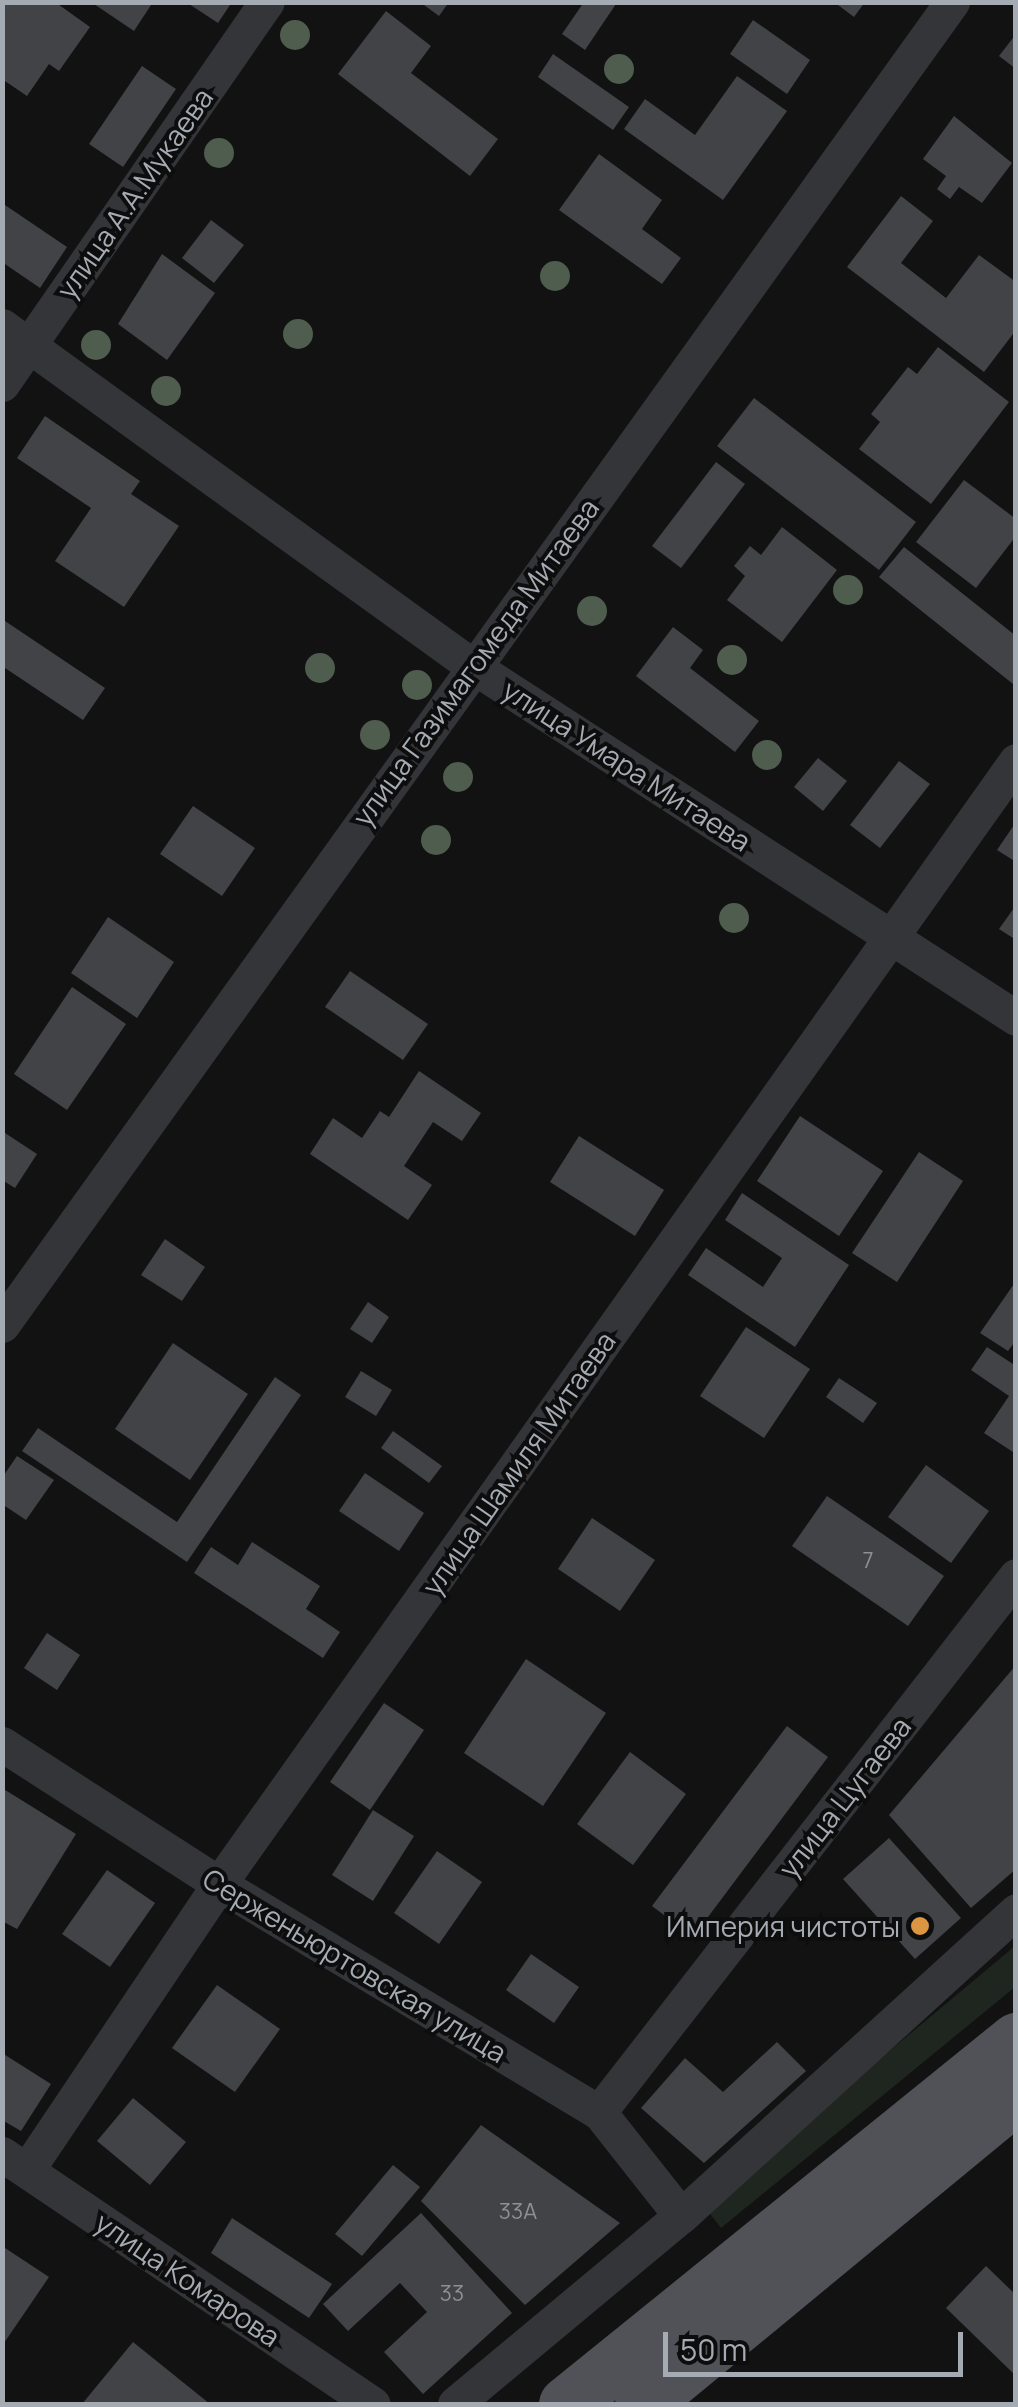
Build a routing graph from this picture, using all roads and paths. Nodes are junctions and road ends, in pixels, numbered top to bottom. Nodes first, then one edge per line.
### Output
1 (267, 2) edge
2 (952, 2) edge
3 (16, 334) edge
4 (2, 384) edge
5 (471, 665) junction
6 (1016, 761) edge
7 (893, 936) junction
8 (1016, 1018) edge
9 (2, 1325) edge
10 (1016, 1576) edge
11 (2, 1744) edge
12 (219, 1884) junction
13 (1016, 1911) edge
14 (1016, 2040) edge
15 (1016, 2096) edge
16 (599, 2112) junction
17 (15, 2162) edge
18 (680, 2216) junction
19 (667, 2320) junction
20 (373, 2404) edge
21 (456, 2404) edge
22 (566, 2404) edge
23 (622, 2404) edge
24 (642, 2404) edge

1 - 3 street, улица А.А.Мукаева
2 - 5 street, улица Газимагомеда Митаева
3 - 4 street, улица А.А.Мукаева
3 - 5 street, улица Умара Митаева
5 - 7 street, улица Умара Митаева
5 - 9 street, улица Газимагомеда Митаева
6 - 7 street, улица Шамиля Митаева
7 - 8 street, улица Умара Митаева
7 - 12 street, улица Шамиля Митаева
10 - 16 street, улица Цугаева
11 - 12 street, Серженьюртовская улица
12 - 16 street, Серженьюртовская улица
12 - 17 street, улица Шамиля Митаева
13 - 18 street
14 - 19 main road
15 - 24 main road
16 - 18 street, Серженьюртовская улица
17 - 20 street, улица Комарова
18 - 21 street
19 - 22 main road
19 - 23 street

